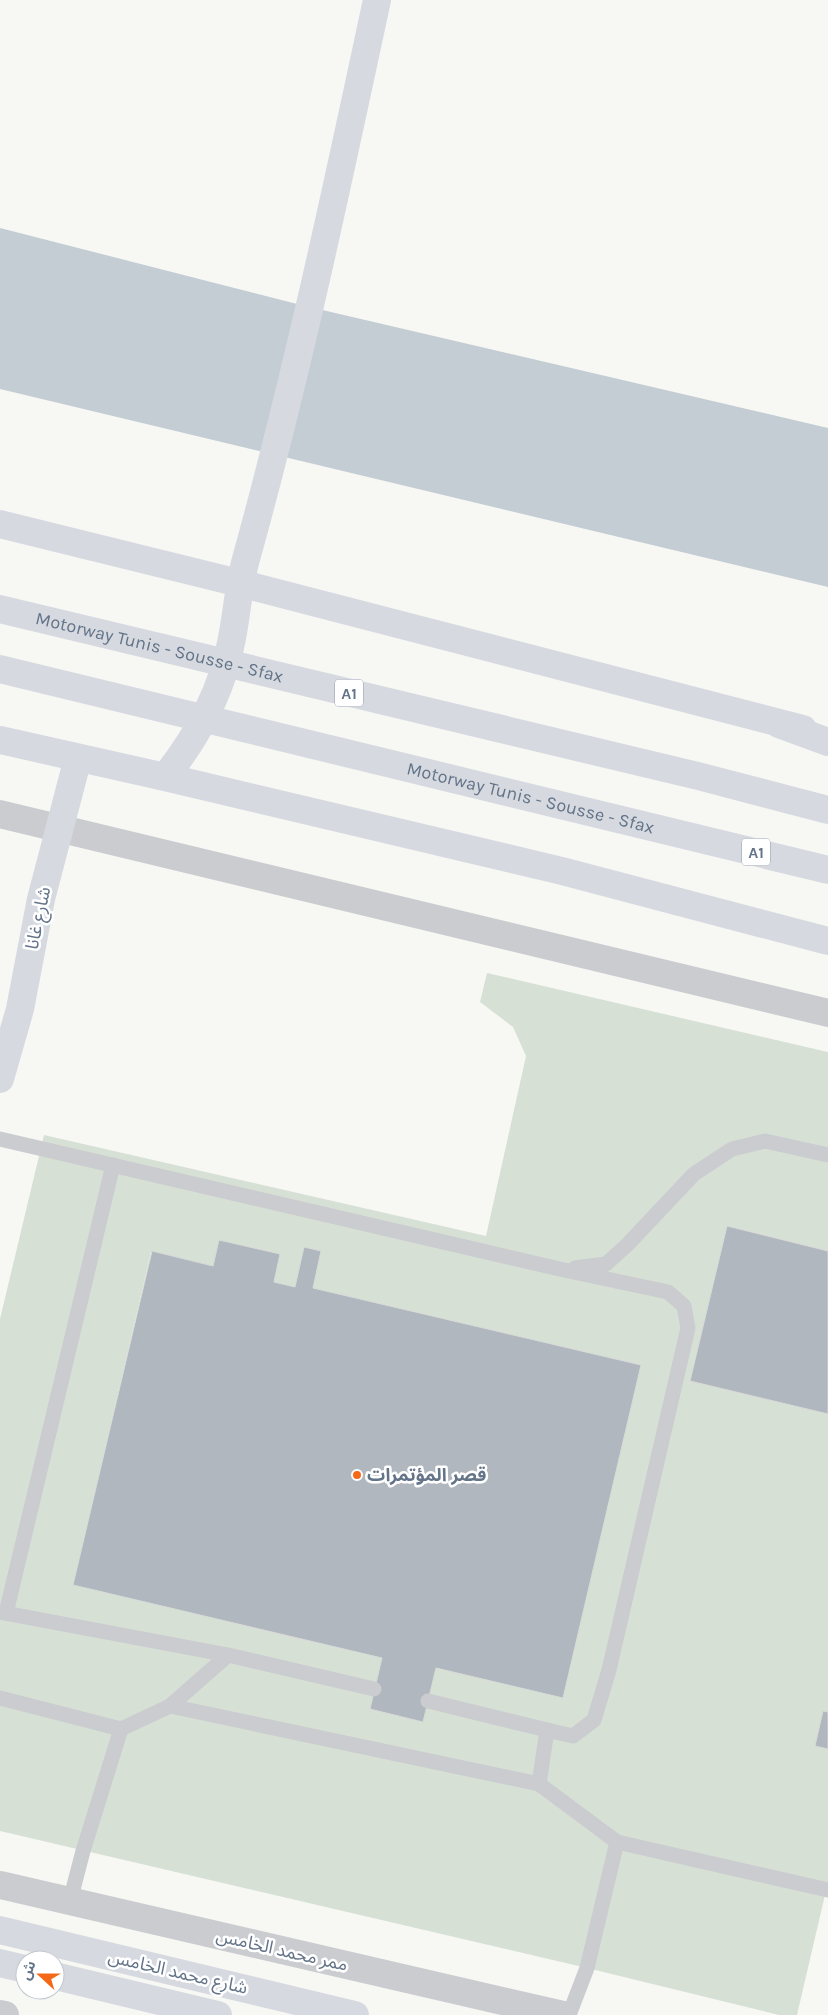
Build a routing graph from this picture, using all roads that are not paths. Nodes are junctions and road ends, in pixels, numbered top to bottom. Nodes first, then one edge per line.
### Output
1 (377, 0) edge
2 (0, 524) edge
3 (239, 583) junction
4 (0, 609) edge
5 (0, 668) edge
6 (779, 724) junction
7 (828, 734) edge
8 (0, 740) edge
9 (828, 742) edge
10 (78, 758) junction
11 (165, 777) junction
12 (828, 810) edge
13 (0, 814) edge
14 (59, 829) junction
15 (828, 870) edge
16 (828, 942) edge
17 (828, 1013) edge
18 (0, 1079) edge
19 (0, 1140) edge
20 (828, 1155) edge
21 (113, 1164) junction
22 (564, 1270) junction
23 (3, 1613) edge
24 (228, 1655) junction
25 (374, 1689) dead end
26 (0, 1698) edge
27 (428, 1701) dead end
28 (170, 1706) junction
29 (121, 1729) junction
30 (547, 1730) junction
31 (539, 1784) junction
32 (617, 1842) junction
33 (0, 1885) edge
34 (828, 1890) edge
35 (70, 1901) junction
36 (0, 1930) edge
37 (0, 1963) edge
38 (15, 1967) edge
39 (65, 1978) edge
40 (0, 2014) edge
41 (5, 2015) edge
42 (218, 2015) edge
43 (355, 2015) edge
44 (563, 2015) edge
45 (570, 2015) edge

1 - 3 main road
2 - 3 main road
3 - 6 main road
3 - 11 main road
4 - 12 main road, Motorway Tunis - Sousse - Sfax / A1
5 - 15 main road, Motorway Tunis - Sousse - Sfax / A1
6 - 7 main road
6 - 9 main road
8 - 10 main road
10 - 11 main road
10 - 14 main road, شارع غانا
11 - 16 main road
13 - 14 street
14 - 17 street
14 - 18 main road, شارع غانا
19 - 21 lane
20 - 22 lane
21 - 22 lane
21 - 23 lane
22 - 30 lane
23 - 24 lane
24 - 25 lane
24 - 28 lane
26 - 29 lane
27 - 30 lane
28 - 29 lane
28 - 31 lane
29 - 35 lane
30 - 31 lane
31 - 32 lane
32 - 34 lane
32 - 45 lane
33 - 35 street, ممر محمد الخامس
35 - 44 street, ممر محمد الخامس
36 - 43 main road, شارع محمد الخامس
37 - 38 main road
39 - 42 main road, شارع محمد الخامس
40 - 41 street

